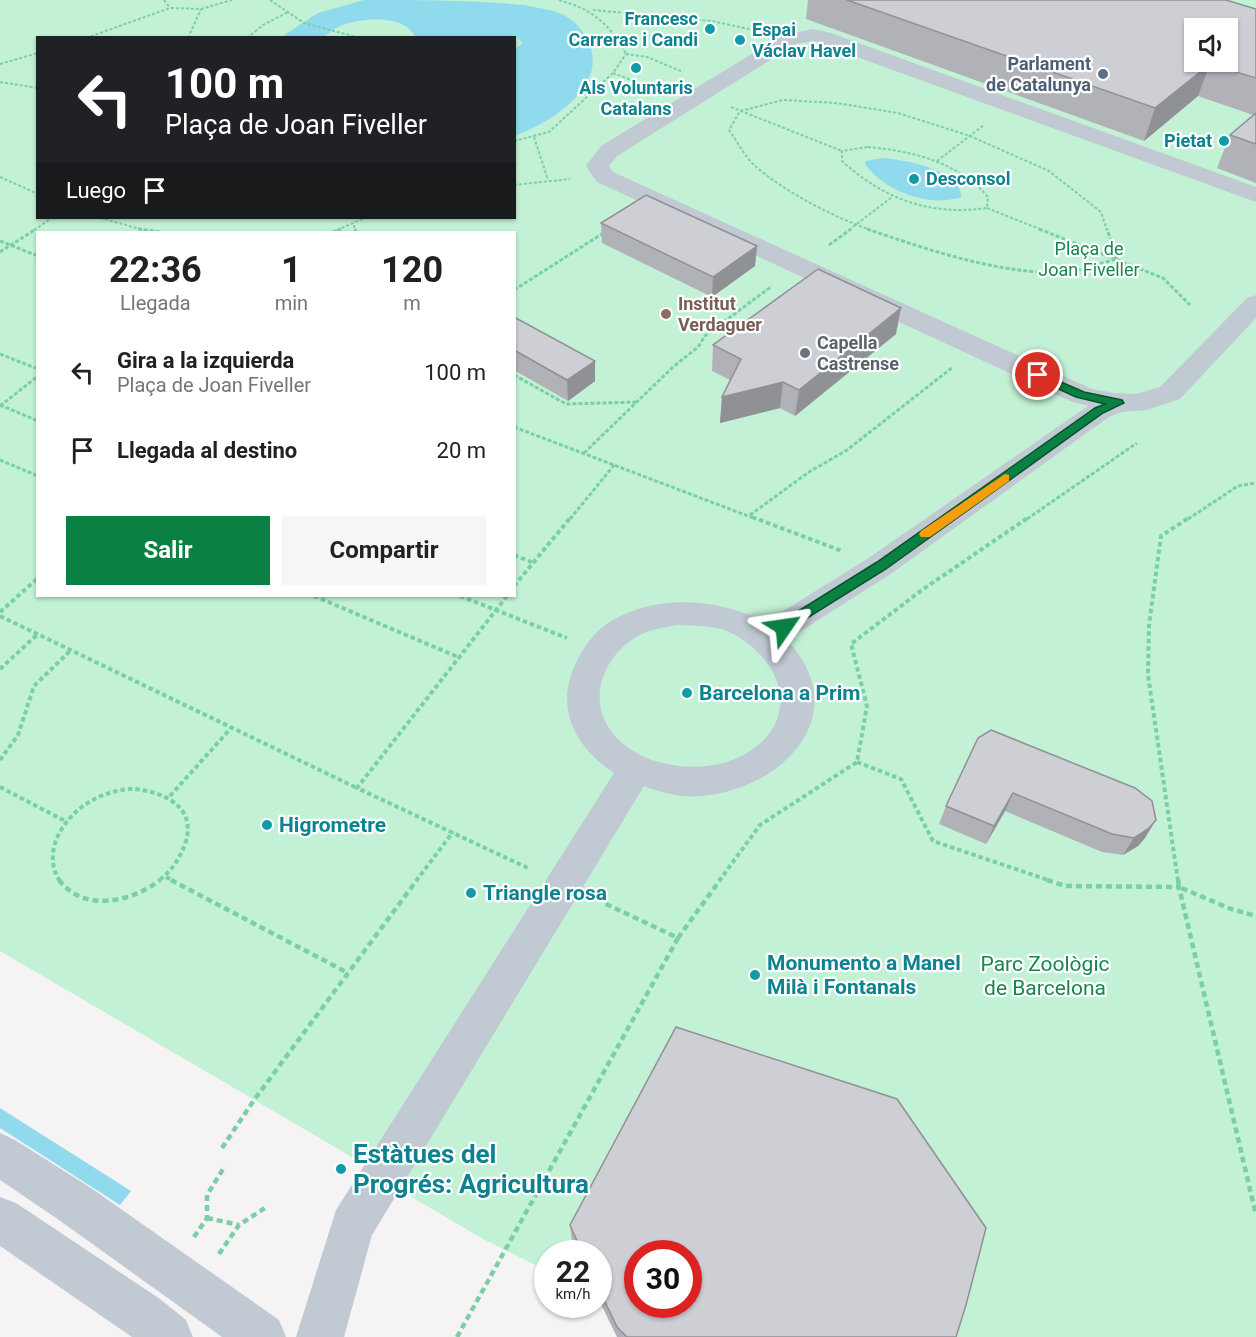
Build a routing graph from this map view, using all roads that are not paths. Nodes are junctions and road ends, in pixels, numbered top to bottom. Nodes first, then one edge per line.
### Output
1 (1256, 195) edge
2 (1256, 303) edge
3 (1118, 403) junction
4 (766, 638) junction
5 (635, 770) junction
6 (0, 1155) edge
7 (0, 1219) edge
8 (169, 1337) edge
9 (262, 1337) edge
10 (320, 1337) edge

1 - 3 street
2 - 3 street
3 - 4 street
4 - 5 street
4 - 5 street
5 - 10 street
6 - 9 street
7 - 8 street

